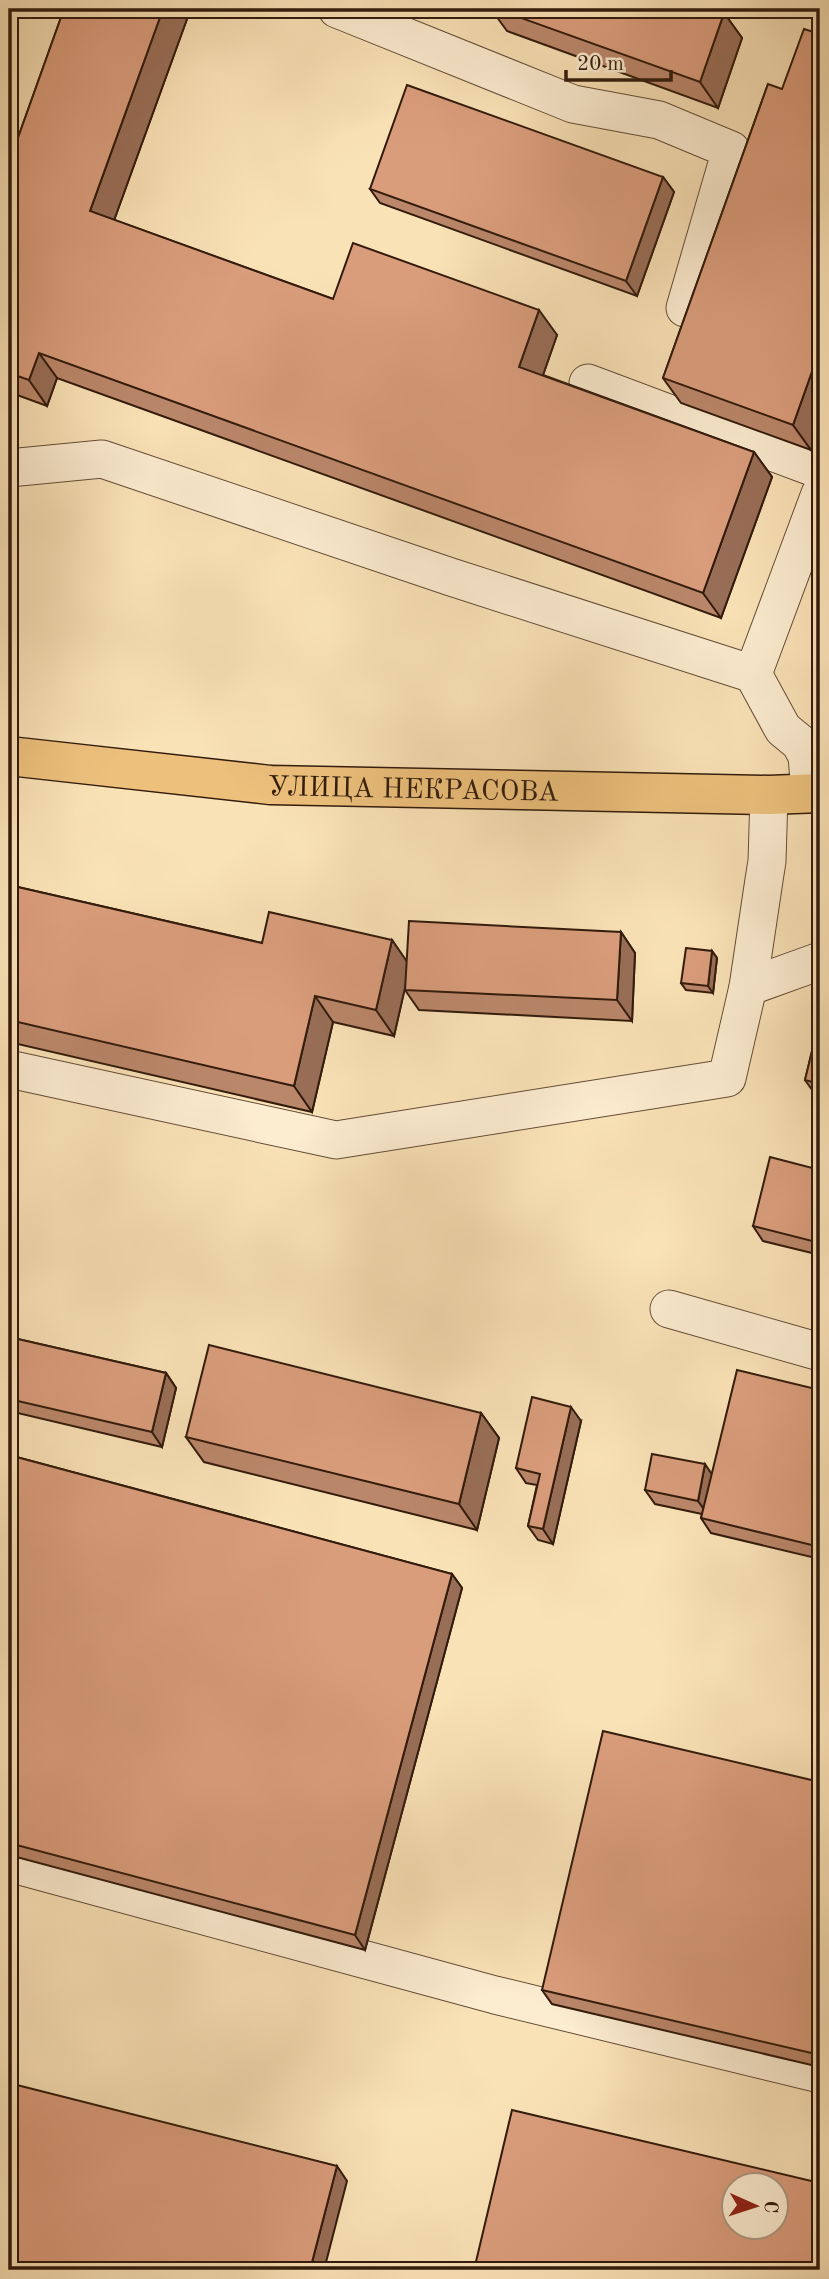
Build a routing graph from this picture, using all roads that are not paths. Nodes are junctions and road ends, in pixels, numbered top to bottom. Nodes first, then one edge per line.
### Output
1 (337, 9) edge
2 (685, 307) edge
3 (589, 383) dead end
4 (9, 468) edge
5 (820, 470) edge
6 (820, 494) edge
7 (753, 674) junction
8 (9, 756) edge
9 (815, 793) edge
10 (769, 795) junction
11 (820, 961) edge
12 (748, 987) junction
13 (9, 1069) edge
14 (669, 1309) dead end
15 (820, 1352) edge
16 (9, 1863) edge
17 (820, 2074) edge

1 - 2 lane
3 - 5 lane
4 - 7 lane
6 - 7 lane
7 - 9 lane
8 - 10 main road, УЛИЦА НЕКРАСОВА
9 - 10 main road, УЛИЦА НЕКРАСОВА
10 - 12 lane
11 - 12 lane
12 - 13 lane
14 - 15 lane
16 - 17 lane

